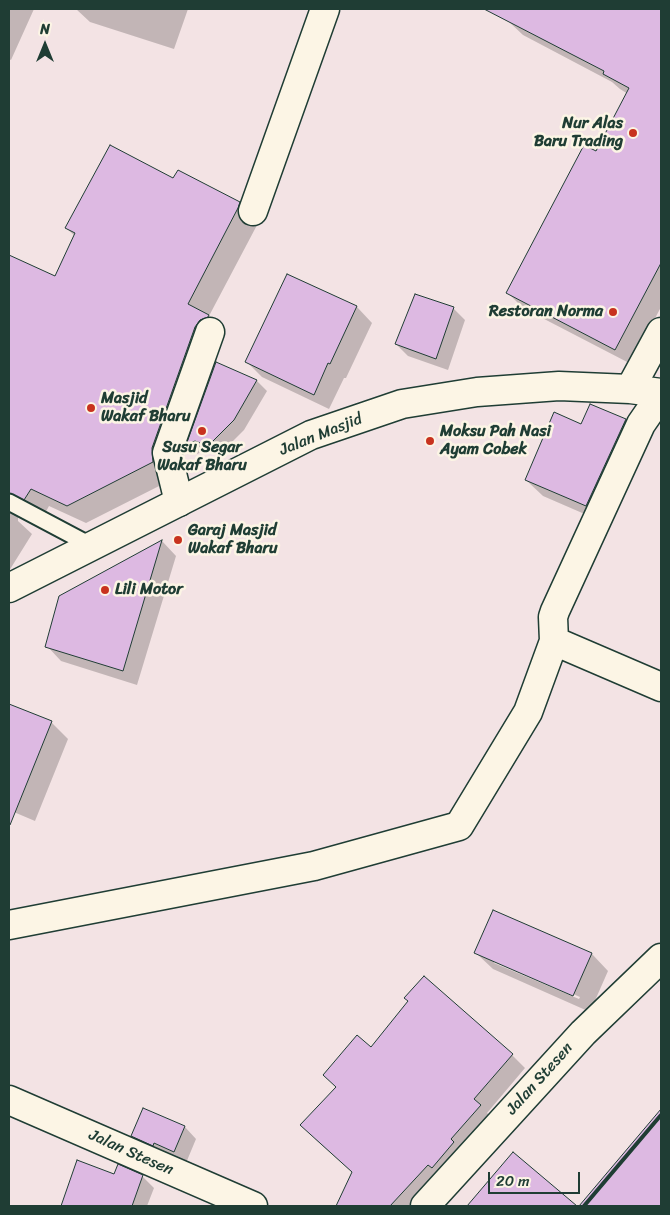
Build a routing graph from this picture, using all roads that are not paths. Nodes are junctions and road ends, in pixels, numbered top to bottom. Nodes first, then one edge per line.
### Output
1 (325, 9) edge
2 (253, 211) dead end
3 (210, 332) dead end
4 (661, 332) edge
5 (630, 389) junction
6 (661, 394) edge
7 (9, 502) edge
8 (179, 502) junction
9 (92, 546) junction
10 (9, 588) edge
11 (554, 640) junction
12 (661, 687) edge
13 (9, 925) edge
14 (661, 958) edge
15 (9, 1100) edge
16 (253, 1206) edge
17 (425, 1206) edge

1 - 2 street
3 - 8 street
4 - 5 street
5 - 6 street, Jalan Masjid
5 - 8 street, Jalan Masjid
6 - 11 street
7 - 9 lane
8 - 9 street, Jalan Masjid
9 - 10 street, Jalan Masjid
11 - 12 street
11 - 13 street
14 - 17 street, Jalan Stesen
15 - 16 street, Jalan Stesen

